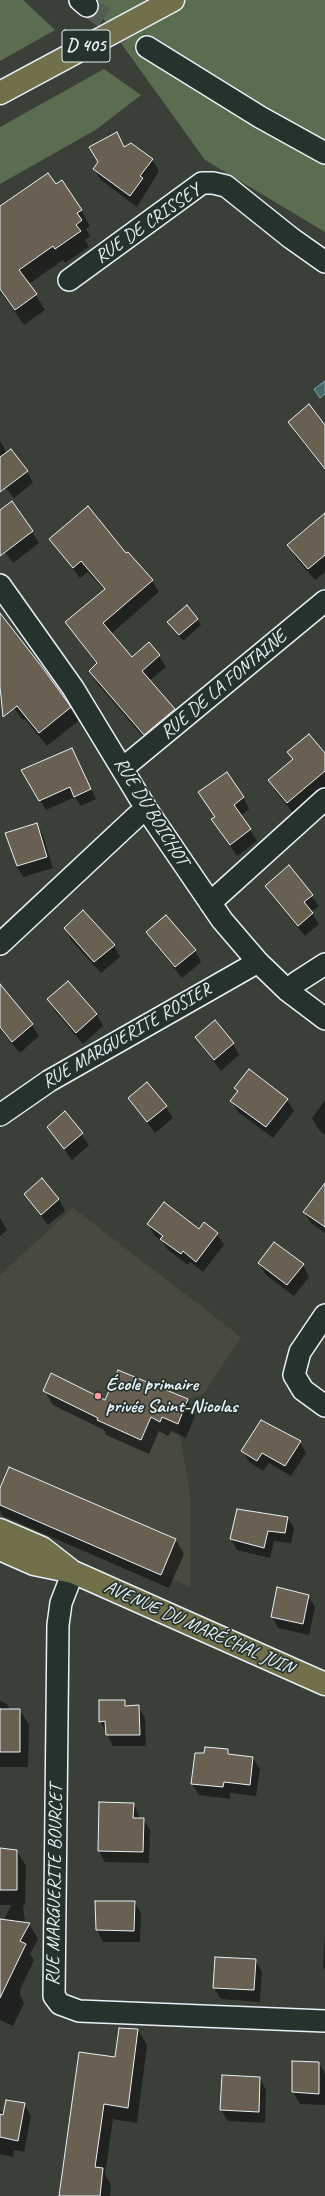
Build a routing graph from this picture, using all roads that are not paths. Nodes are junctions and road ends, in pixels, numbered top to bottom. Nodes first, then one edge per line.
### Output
1 (173, 0) edge
2 (147, 47) tunnel mouth
3 (0, 93) edge
4 (325, 153) edge
5 (325, 262) edge
6 (69, 280) dead end
7 (0, 585) edge
8 (325, 601) edge
9 (123, 768) junction
10 (325, 799) edge
11 (147, 810) junction
12 (210, 903) junction
13 (0, 944) edge
14 (258, 962) junction
15 (325, 964) edge
16 (288, 991) junction
17 (325, 1019) edge
18 (0, 1114) edge
19 (325, 1315) edge
20 (325, 1406) edge
21 (0, 1530) edge
22 (0, 1549) edge
23 (73, 1572) junction
24 (325, 1684) edge
25 (325, 2021) edge

1 - 3 main road, D 405
2 - 4 street
5 - 6 street, RUE DE CRISSEY
7 - 9 street, RUE DU BOICHOT
8 - 9 street, RUE DE LA FONTAINE
9 - 11 street, RUE DU BOICHOT
10 - 12 street
11 - 12 street, RUE DU BOICHOT
11 - 13 street
12 - 14 street, RUE DU BOICHOT
14 - 16 street, RUE DU BOICHOT
14 - 18 street, RUE MARGUERITE ROSIER
15 - 16 street
16 - 17 street, RUE DU BOICHOT
19 - 20 street
21 - 23 main road, AVENUE DU MARÉCHAL JUIN
22 - 23 main road, AVENUE DU MARÉCHAL JUIN
23 - 24 main road, AVENUE DU MARÉCHAL JUIN
23 - 25 street, RUE MARGUERITE BOURCET

